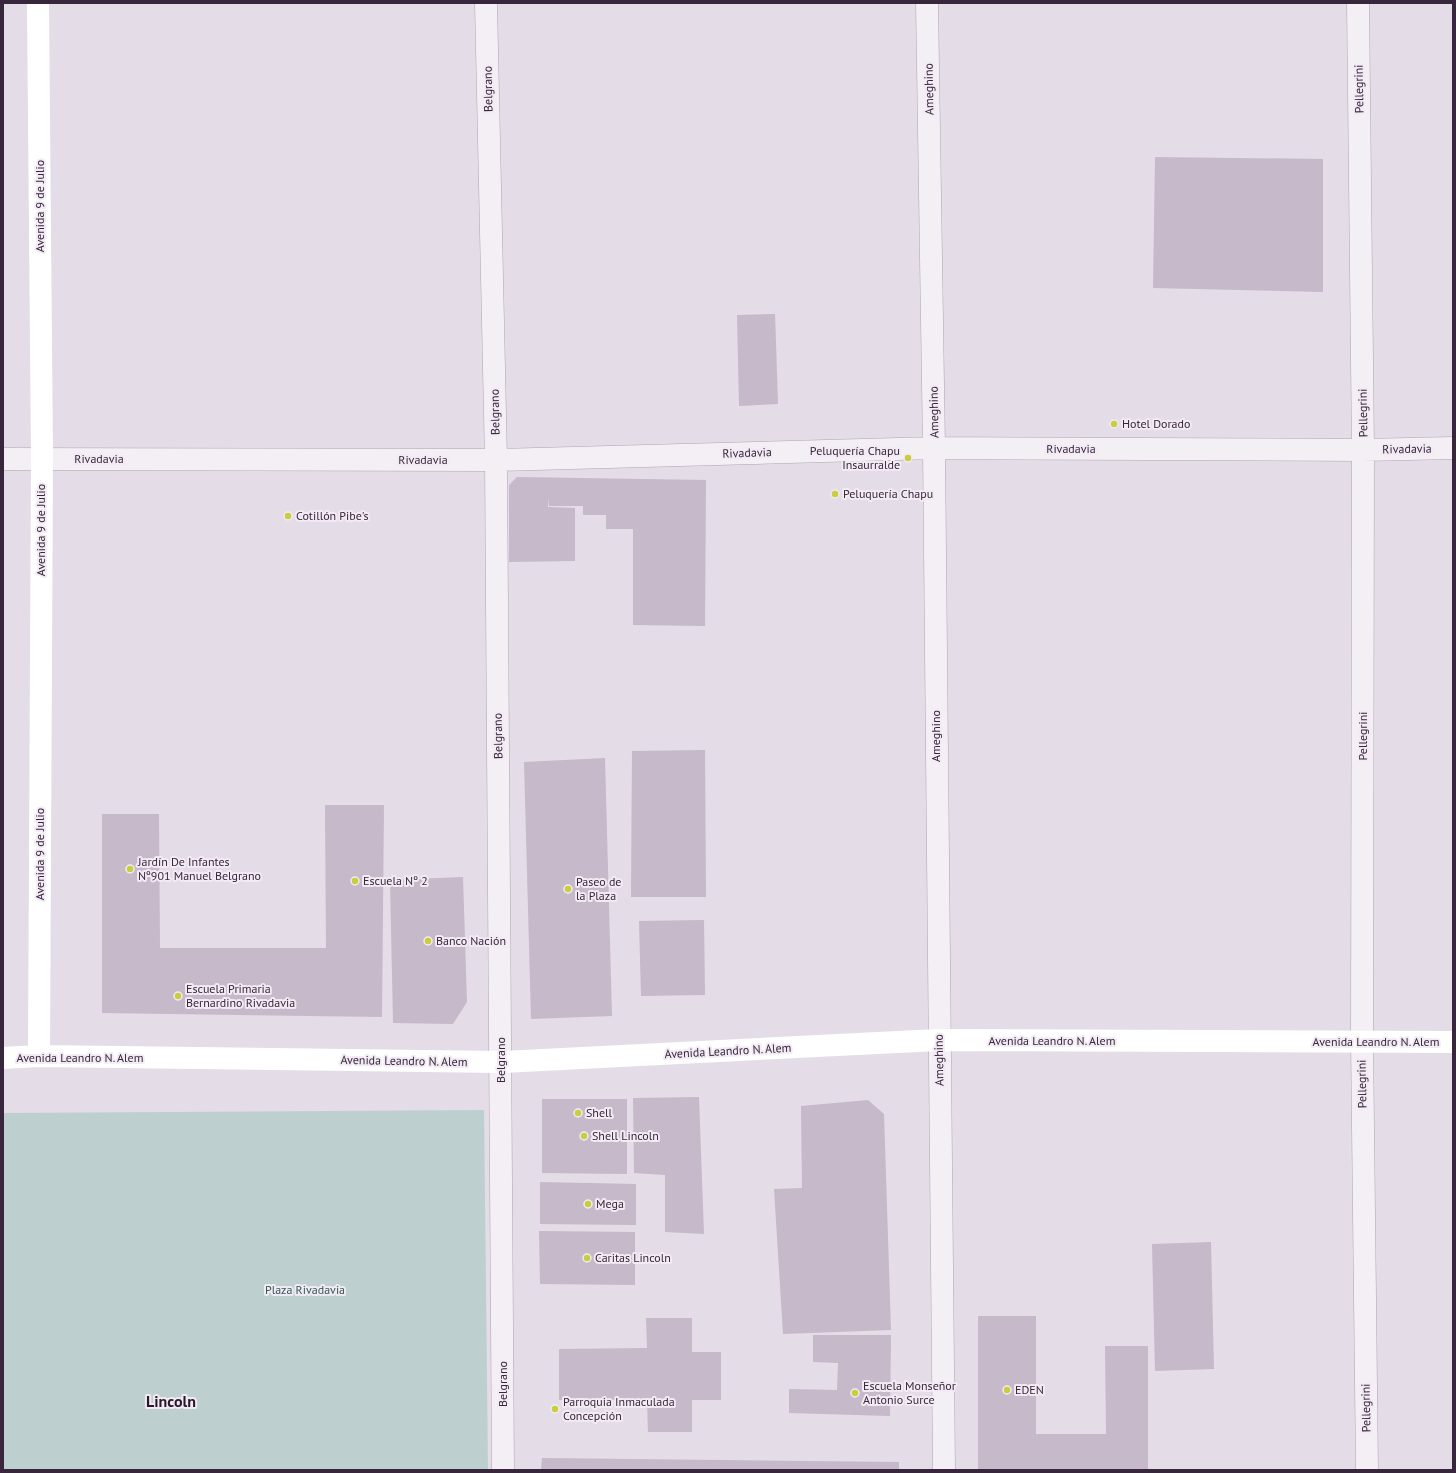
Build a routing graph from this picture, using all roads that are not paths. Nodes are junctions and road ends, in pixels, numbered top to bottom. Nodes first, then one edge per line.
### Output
1 (38, 3) edge
2 (486, 3) edge
3 (927, 3) edge
4 (1358, 3) edge
5 (934, 448) junction
6 (1453, 448) edge
7 (1364, 450) junction
8 (3, 459) edge
9 (42, 459) junction
10 (496, 460) junction
11 (938, 1040) junction
12 (1362, 1042) junction
13 (1453, 1042) edge
14 (39, 1056) junction
15 (3, 1058) edge
16 (501, 1062) junction
17 (503, 1470) edge
18 (944, 1470) edge
19 (1367, 1470) edge

1 - 9 main road, Avenida 9 de Julio
2 - 10 street, Belgrano
3 - 5 street, Ameghino
4 - 7 street, Pellegrini
5 - 7 street, Rivadavia
5 - 10 street, Rivadavia
5 - 11 street, Ameghino
6 - 7 street, Rivadavia
7 - 12 street, Pellegrini
8 - 9 street, Rivadavia
9 - 10 street, Rivadavia
9 - 14 main road, Avenida 9 de Julio
10 - 16 street, Belgrano
11 - 12 main road, Avenida Leandro N. Alem
11 - 16 main road, Avenida Leandro N. Alem
11 - 18 street, Ameghino
12 - 13 main road, Avenida Leandro N. Alem
12 - 19 street, Pellegrini
14 - 15 main road, Avenida Leandro N. Alem
14 - 16 main road, Avenida Leandro N. Alem
16 - 17 street, Belgrano

